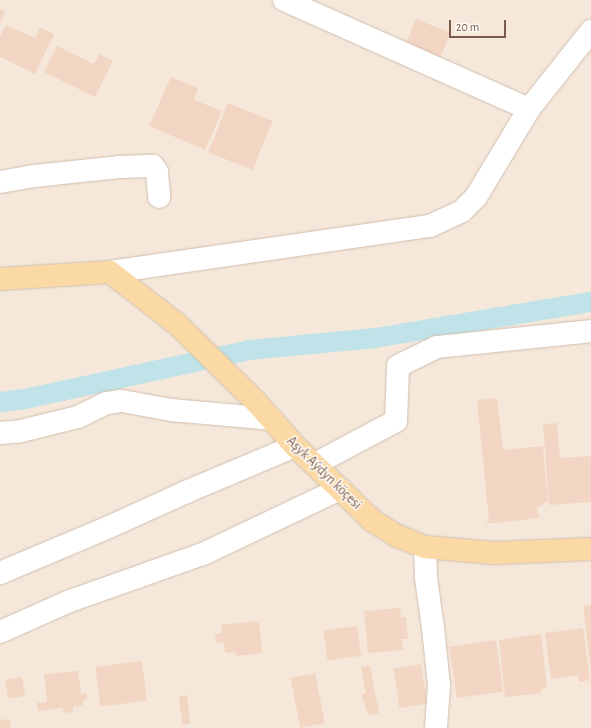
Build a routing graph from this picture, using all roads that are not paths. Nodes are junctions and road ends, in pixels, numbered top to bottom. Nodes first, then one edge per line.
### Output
1 (284, 0) edge
2 (591, 31) edge
3 (529, 109) junction
4 (0, 182) edge
5 (159, 197) dead end
6 (110, 272) junction
7 (0, 279) edge
8 (591, 331) edge
9 (271, 419) junction
10 (0, 433) edge
11 (295, 446) junction
12 (315, 464) junction
13 (340, 489) junction
14 (425, 547) junction
15 (591, 549) edge
16 (0, 573) edge
17 (0, 632) edge
18 (436, 728) edge

1 - 3 street
2 - 3 street
3 - 6 street
4 - 5 street
6 - 7 main road
6 - 9 main road, Aşyk Aýdyn köçesi
8 - 12 street
9 - 10 street
9 - 11 main road, Aşyk Aýdyn köçesi
11 - 12 main road, Aşyk Aýdyn köçesi
11 - 16 street
12 - 13 main road, Aşyk Aýdyn köçesi
13 - 14 main road, Aşyk Aýdyn köçesi
13 - 17 street
14 - 15 main road, Aşyk Aýdyn köçesi
14 - 18 street

